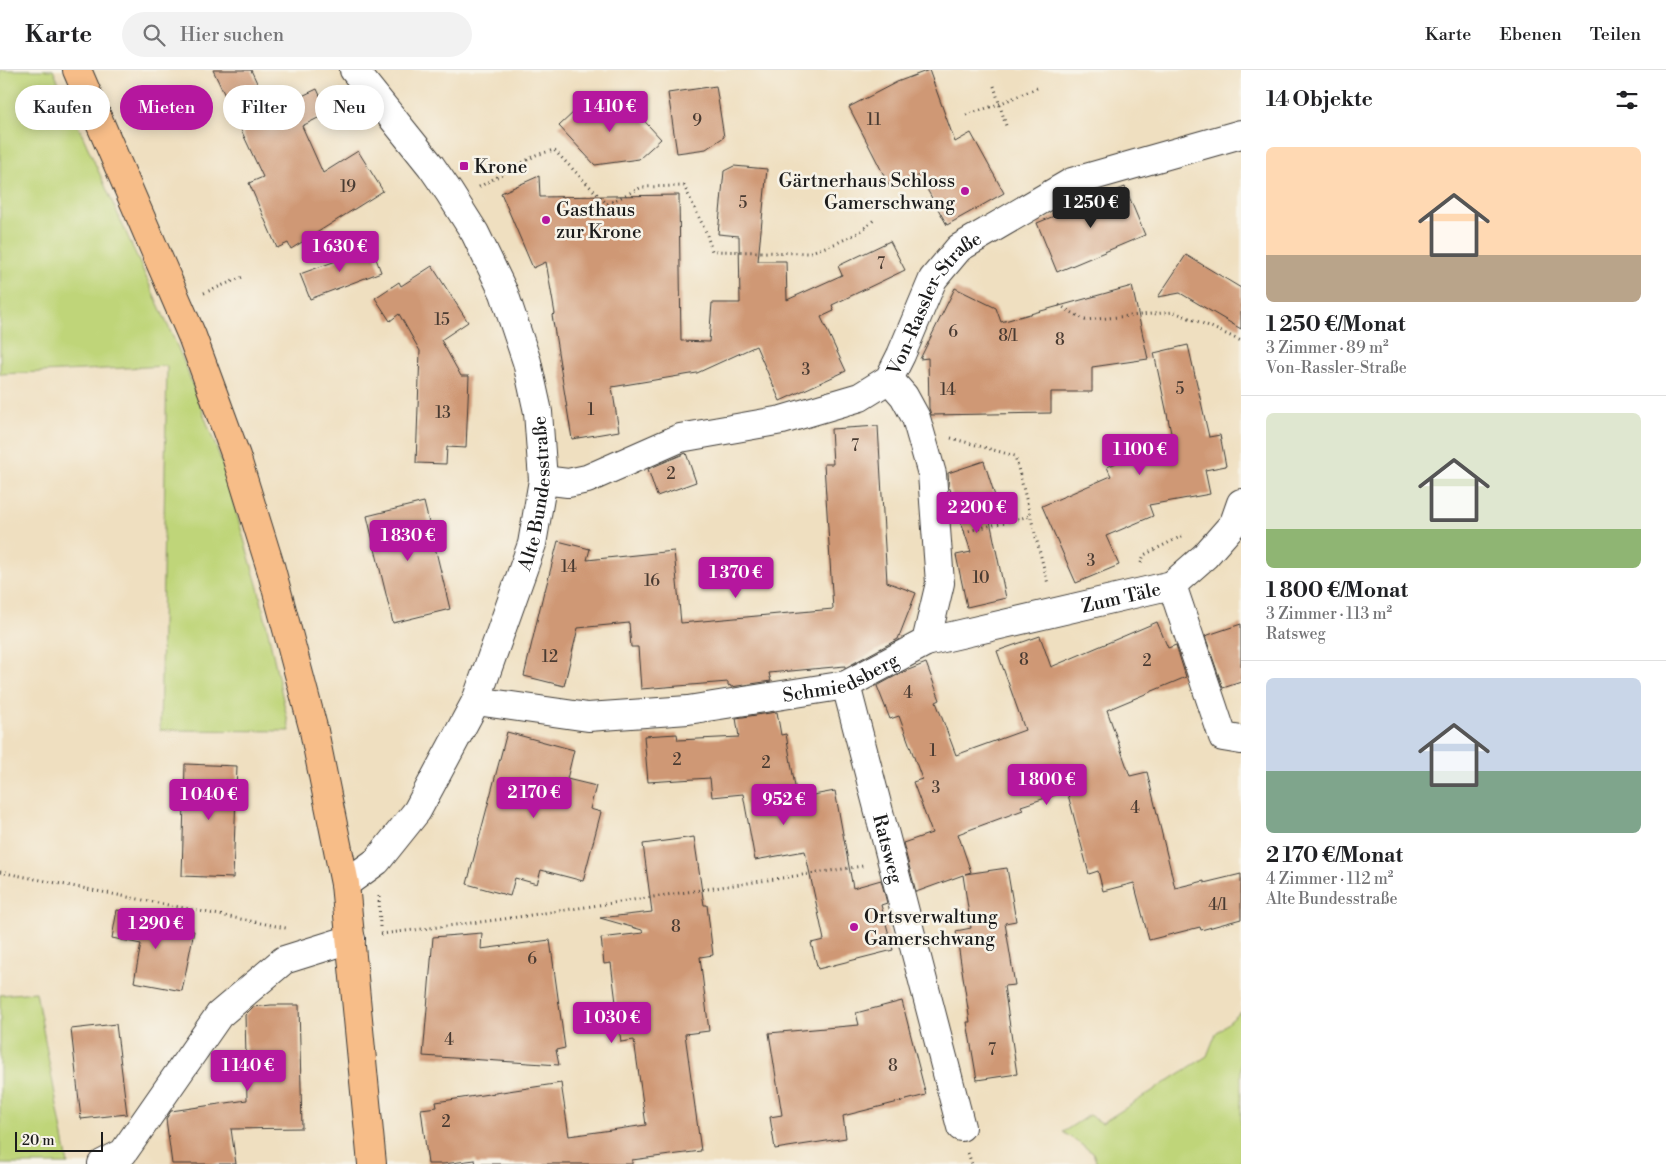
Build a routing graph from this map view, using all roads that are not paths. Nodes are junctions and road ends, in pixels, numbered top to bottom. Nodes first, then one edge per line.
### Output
1 (77, 70) edge
2 (354, 70) edge
3 (1241, 134) edge
4 (889, 379) junction
5 (543, 480) junction
6 (1241, 503) edge
7 (1172, 585) junction
8 (926, 642) junction
9 (846, 685) junction
10 (476, 701) junction
11 (1241, 740) edge
12 (345, 884) junction
13 (350, 939) junction
14 (960, 1127) dead end
15 (102, 1164) edge
16 (372, 1164) edge

1 - 12 main road
2 - 5 street, Alte Bundesstraße
3 - 4 street, Von-Rassler-Straße
4 - 5 street, Von-Rassler-Straße
4 - 8 street
5 - 10 street, Alte Bundesstraße
6 - 7 street
7 - 8 street, Zum Täle
7 - 11 street, Zum Täle
8 - 9 street, Schmiedsberg
9 - 10 street, Schmiedsberg
9 - 14 street, Ratsweg
10 - 12 street, Alte Bundesstraße
12 - 13 main road
13 - 15 street
13 - 16 main road

